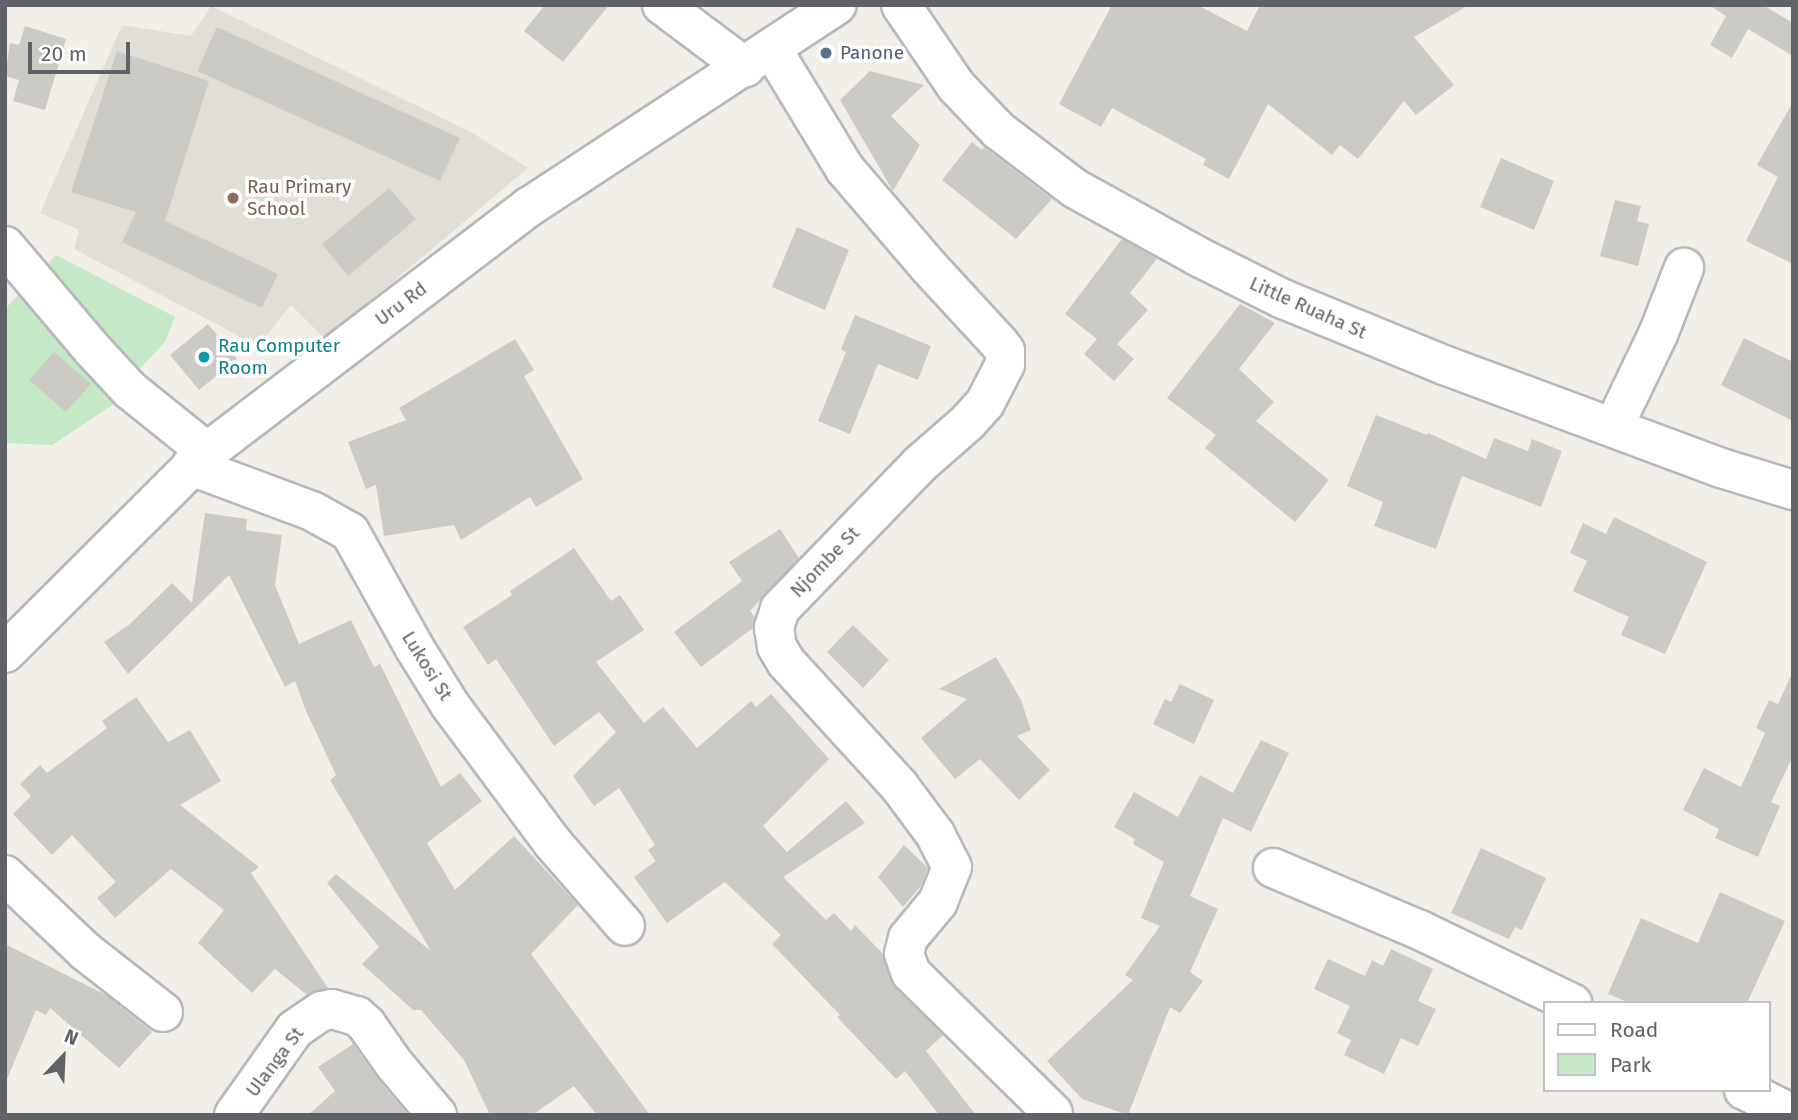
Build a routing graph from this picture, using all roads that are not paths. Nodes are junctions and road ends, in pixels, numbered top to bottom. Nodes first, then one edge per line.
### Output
1 (662, 5) edge
2 (837, 5) edge
3 (901, 5) edge
4 (759, 58) junction
5 (5, 246) edge
6 (1684, 268) dead end
7 (1614, 426) junction
8 (199, 459) junction
9 (1793, 490) edge
10 (5, 653) edge
11 (1273, 868) dead end
12 (5, 875) edge
13 (625, 926) dead end
14 (1568, 1001) edge
15 (163, 1012) dead end
16 (1748, 1092) edge
17 (1053, 1114) edge
18 (1793, 1114) edge
19 (234, 1115) edge
20 (437, 1115) edge

1 - 4 street
2 - 4 street, Uru Rd
3 - 7 street, Little Ruaha St
4 - 8 street, Uru Rd
4 - 17 street, Njombe St
5 - 8 street, Lukosi St
6 - 7 street
7 - 9 street, Little Ruaha St
8 - 10 street, Uru Rd
8 - 13 street, Lukosi St
11 - 14 street
12 - 15 street
16 - 18 street
19 - 20 street, Ulanga St

